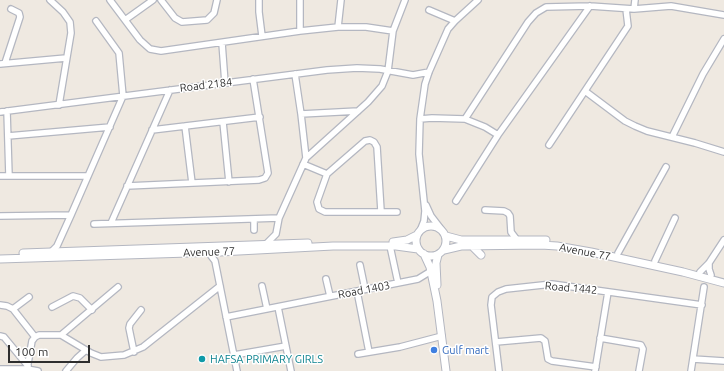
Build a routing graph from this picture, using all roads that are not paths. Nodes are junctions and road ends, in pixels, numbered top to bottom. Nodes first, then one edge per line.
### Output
1 (50, 0) edge
2 (110, 0) edge
3 (153, 0) edge
4 (161, 0) edge
5 (218, 0) edge
6 (259, 0) edge
7 (300, 0) edge
8 (341, 0) edge
9 (405, 0) edge
10 (478, 0) edge
11 (635, 0) edge
12 (590, 6) junction
13 (11, 9) dead end
14 (626, 9) junction
15 (634, 9) junction
16 (429, 10) dead end
17 (724, 15) edge
18 (126, 20) junction
19 (96, 21) dead end
20 (455, 21) junction
21 (338, 27) junction
22 (393, 30) junction
23 (300, 31) junction
24 (262, 36) junction
25 (724, 38) edge
26 (222, 43) junction
27 (66, 58) junction
28 (3, 64) edge
29 (388, 71) junction
30 (429, 72) junction
31 (295, 74) junction
32 (412, 75) junction
33 (254, 79) junction
34 (225, 83) junction
35 (425, 84) junction
36 (170, 90) junction
37 (585, 91) junction
38 (123, 96) junction
39 (59, 105) junction
40 (8, 111) junction
41 (358, 111) junction
42 (0, 112) edge
43 (301, 114) junction
44 (260, 117) junction
45 (420, 119) junction
46 (465, 119) junction
47 (222, 122) junction
48 (185, 126) junction
49 (110, 127) junction
50 (152, 130) junction
51 (498, 135) junction
52 (8, 136) junction
53 (672, 137) junction
54 (549, 145) dead end
55 (724, 152) edge
56 (304, 161) junction
57 (666, 167) dead end
58 (327, 174) junction
59 (0, 176) edge
60 (9, 176) junction
61 (88, 176) junction
62 (229, 182) junction
63 (192, 183) junction
64 (127, 186) junction
65 (424, 201) junction
66 (456, 201) dead end
67 (486, 210) dead end
68 (381, 211) junction
69 (397, 212) dead end
70 (71, 215) junction
71 (0, 216) edge
72 (279, 218) junction
73 (675, 218) dead end
74 (254, 219) junction
75 (111, 223) junction
76 (94, 224) dead end
77 (441, 229) junction
78 (254, 230) dead end
79 (511, 232) junction
80 (419, 233) junction
81 (276, 234) junction
82 (446, 236) junction
83 (505, 240) junction
84 (517, 240) junction
85 (724, 240) edge
86 (286, 243) junction
87 (266, 244) junction
88 (390, 246) junction
89 (472, 246) junction
90 (59, 249) junction
91 (444, 250) junction
92 (208, 252) junction
93 (220, 252) junction
94 (421, 252) junction
95 (618, 253) junction
96 (0, 254) edge
97 (438, 255) junction
98 (481, 255) dead end
99 (0, 259) edge
100 (215, 261) junction
101 (655, 262) junction
102 (709, 263) junction
103 (360, 265) dead end
104 (431, 271) junction
105 (700, 275) junction
106 (711, 277) junction
107 (724, 278) edge
108 (326, 279) dead end
109 (418, 279) junction
110 (432, 282) junction
111 (398, 283) junction
112 (724, 283) edge
113 (220, 286) junction
114 (262, 286) dead end
115 (118, 287) dead end
116 (704, 287) junction
117 (365, 289) junction
118 (357, 291) junction
119 (608, 292) junction
120 (330, 296) junction
121 (29, 297) dead end
122 (437, 302) junction
123 (0, 305) edge
124 (702, 305) junction
125 (52, 307) dead end
126 (278, 307) junction
127 (13, 309) junction
128 (267, 309) junction
129 (92, 310) junction
130 (141, 310) dead end
131 (226, 317) junction
132 (61, 335) junction
133 (0, 336) edge
134 (442, 336) junction
135 (35, 337) junction
136 (600, 338) junction
137 (496, 342) junction
138 (286, 346) junction
139 (86, 350) junction
140 (134, 352) junction
141 (369, 352) junction
142 (358, 354) dead end
143 (234, 355) junction
144 (692, 359) junction
145 (724, 361) edge
146 (28, 367) junction
147 (0, 369) edge
148 (595, 369) edge
149 (38, 371) edge
150 (66, 371) edge
151 (237, 371) edge
152 (291, 371) edge
153 (446, 371) edge
154 (499, 371) edge
155 (639, 371) edge
156 (691, 371) edge

1 - 27 street
2 - 18 street
3 - 18 street
4 - 5 street
6 - 24 street
7 - 23 street
8 - 21 street
9 - 22 street
10 - 20 street
11 - 15 street
12 - 14 street
12 - 46 street
12 - 51 street
13 - 28 street
14 - 15 street
14 - 37 street
15 - 17 street
16 - 20 street
18 - 26 street
19 - 38 street
20 - 30 street
21 - 22 street
21 - 23 street
22 - 29 street
23 - 24 street
24 - 26 street
25 - 53 street
26 - 34 street
27 - 28 street
27 - 39 street
29 - 31 street, Road 2184
29 - 32 street, Road 2184
29 - 41 street
30 - 32 street, Road 2184
30 - 35 street
31 - 33 street, Road 2184
31 - 43 street
32 - 35 street, Road 2184
33 - 34 street, Road 2184
33 - 44 street
34 - 36 street, Road 2184
35 - 45 street
36 - 38 street, Road 2184
36 - 50 street
37 - 53 street
37 - 54 street
38 - 39 street, Road 2184
38 - 49 street
39 - 40 street, Road 2184
40 - 42 street, Road 2184
40 - 52 street
41 - 43 street
41 - 56 street
43 - 56 street
44 - 47 street
44 - 62 street
45 - 46 street
45 - 65 street
46 - 51 street
47 - 48 street
47 - 62 street
48 - 50 street
48 - 63 street
49 - 52 street
49 - 61 street
50 - 64 street
51 - 66 street
52 - 60 street
53 - 55 street
56 - 58 street
56 - 72 street
57 - 95 street
58 - 68 street
58 - 68 street
59 - 60 street
60 - 61 street
61 - 70 street
62 - 63 street
63 - 64 street
64 - 75 street
65 - 77 street
65 - 80 street
67 - 79 street
68 - 69 street
70 - 71 street
70 - 90 street
72 - 74 street
72 - 81 street
73 - 101 street
74 - 75 street
74 - 78 street
75 - 76 street
77 - 80 street
77 - 82 street
79 - 83 street
79 - 84 street
80 - 86 street, Avenue 77
80 - 94 street
81 - 86 street
81 - 87 street
82 - 83 street, Avenue 77
82 - 91 street
83 - 84 street, Avenue 77
84 - 95 street, Avenue 77
85 - 102 street
86 - 87 street, Avenue 77
87 - 90 street, Avenue 77
88 - 93 street, Avenue 77
88 - 94 street, Avenue 77
88 - 111 street, Road 1403
89 - 91 street, Avenue 77
89 - 98 street
89 - 105 street, Avenue 77
90 - 96 street, Avenue 77
91 - 97 street
92 - 93 street, Avenue 77
92 - 99 street, Avenue 77
92 - 100 street
93 - 100 street
94 - 97 street
94 - 104 street
95 - 101 street, Avenue 77
97 - 122 street
100 - 113 street
101 - 105 street, Avenue 77
102 - 105 street
102 - 106 street
103 - 117 street
104 - 109 street, Road 1403
104 - 110 street
105 - 106 street, Avenue 77
105 - 116 street
106 - 107 street, Avenue 77
106 - 112 street, Avenue 77
106 - 116 street
108 - 120 street, Road 1403
109 - 110 street, Road 1403
109 - 111 street, Road 1403
110 - 122 street
111 - 117 street, Road 1403
113 - 131 street
113 - 140 street
114 - 128 street
115 - 129 street
116 - 124 street
117 - 118 street, Road 1403
118 - 120 street, Road 1403
118 - 141 street
119 - 124 street, Road 1442
119 - 136 street
119 - 137 street, Road 1442
120 - 126 street, Road 1403
121 - 127 street
122 - 134 street
123 - 127 street
124 - 144 street
125 - 129 street
126 - 128 street, Road 1403
126 - 138 street
127 - 135 street
128 - 131 street, Road 1403
129 - 132 street
130 - 140 street
131 - 143 street
132 - 135 street
132 - 139 street
133 - 146 street
134 - 141 street
134 - 153 street
135 - 146 street
136 - 148 street
136 - 155 street
137 - 148 street
137 - 154 street, Road 1442
138 - 143 street
138 - 152 street
139 - 140 street
139 - 150 street
141 - 142 street
143 - 151 street
144 - 145 street
144 - 156 street
146 - 147 street
146 - 149 street

